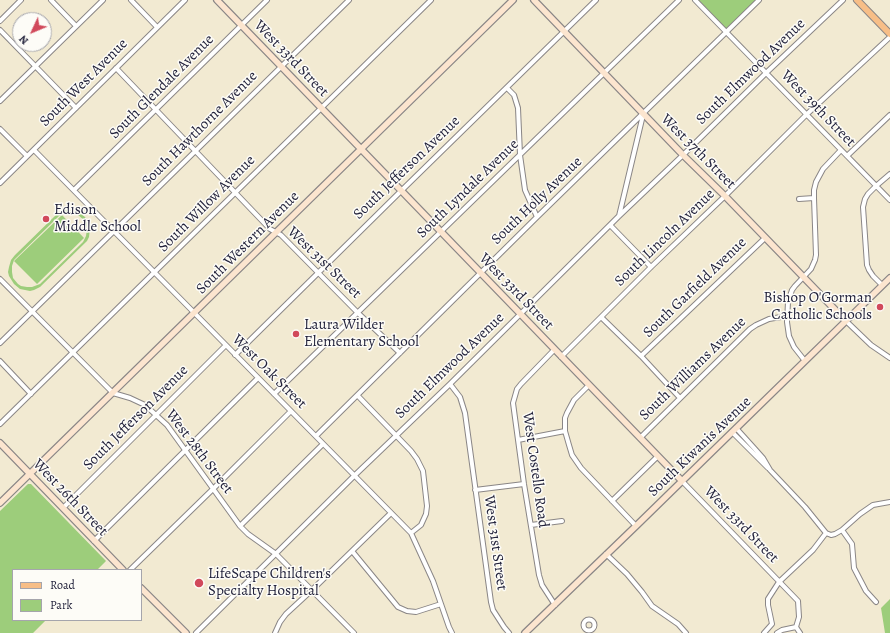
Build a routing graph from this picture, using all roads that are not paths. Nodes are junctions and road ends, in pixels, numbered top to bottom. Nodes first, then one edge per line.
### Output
1 (21, 0) edge
2 (51, 0) edge
3 (104, 0) edge
4 (131, 0) edge
5 (185, 0) edge
6 (217, 0) edge
7 (267, 0) edge
8 (349, 0) edge
9 (431, 0) edge
10 (513, 0) edge
11 (534, 0) edge
12 (596, 0) edge
13 (678, 0) edge
14 (695, 0) edge
15 (759, 0) edge
16 (843, 0) edge
17 (857, 0) edge
18 (0, 21) edge
19 (242, 25) junction
20 (76, 26) junction
21 (157, 27) junction
22 (0, 30) edge
23 (564, 31) junction
24 (726, 33) junction
25 (890, 35) edge
26 (36, 66) junction
27 (281, 66) junction
28 (116, 68) junction
29 (604, 73) junction
30 (766, 73) junction
31 (507, 88) junction
32 (0, 101) edge
33 (76, 108) junction
34 (321, 108) junction
35 (155, 110) junction
36 (643, 114) junction
37 (806, 115) junction
38 (890, 115) edge
39 (0, 129) edge
40 (360, 149) junction
41 (34, 150) junction
42 (841, 150) junction
43 (195, 151) junction
44 (520, 155) junction
45 (683, 155) junction
46 (27, 156) junction
47 (847, 156) junction
48 (890, 174) edge
49 (0, 183) edge
50 (876, 186) junction
51 (74, 190) junction
52 (400, 190) junction
53 (235, 193) junction
54 (725, 196) junction
55 (814, 198) junction
56 (799, 199) dead end
57 (890, 200) edge
58 (619, 216) junction
59 (537, 217) junction
60 (610, 226) junction
61 (114, 232) junction
62 (276, 232) junction
63 (440, 232) junction
64 (765, 238) junction
65 (651, 267) junction
66 (318, 272) junction
67 (154, 273) junction
68 (480, 273) junction
69 (803, 277) junction
70 (890, 278) edge
71 (0, 279) edge
72 (882, 286) junction
73 (32, 312) junction
74 (194, 313) junction
75 (358, 313) junction
76 (520, 314) junction
77 (601, 317) junction
78 (787, 317) junction
79 (846, 321) junction
80 (0, 343) edge
81 (226, 345) junction
82 (554, 350) junction
83 (73, 353) junction
84 (400, 353) junction
85 (235, 355) junction
86 (641, 356) junction
87 (561, 357) junction
88 (890, 358) edge
89 (0, 361) edge
90 (805, 361) junction
91 (258, 378) junction
92 (450, 384) junction
93 (589, 385) junction
94 (113, 393) junction
95 (31, 394) junction
96 (274, 394) junction
97 (358, 396) junction
98 (680, 398) junction
99 (291, 411) junction
100 (157, 415) junction
101 (0, 424) edge
102 (734, 430) junction
103 (565, 432) junction
104 (316, 436) junction
105 (396, 436) junction
106 (640, 438) junction
107 (518, 440) junction
108 (0, 443) edge
109 (323, 444) junction
110 (185, 451) junction
111 (658, 456) junction
112 (30, 474) junction
113 (354, 476) junction
114 (682, 481) junction
115 (524, 484) junction
116 (213, 489) junction
117 (475, 490) junction
118 (612, 501) junction
119 (890, 502) edge
120 (0, 504) edge
121 (63, 508) junction
122 (391, 513) junction
123 (562, 522) dead end
124 (531, 525) junction
125 (240, 526) junction
126 (636, 526) junction
127 (842, 530) junction
128 (411, 533) junction
129 (826, 533) junction
130 (94, 540) junction
131 (352, 551) junction
132 (276, 554) junction
133 (606, 554) junction
134 (122, 569) edge
135 (131, 569) edge
136 (779, 582) junction
137 (142, 589) edge
138 (312, 590) junction
139 (876, 602) dead end
140 (441, 604) junction
141 (555, 605) junction
142 (796, 627) junction
143 (186, 633) edge
144 (196, 633) edge
145 (275, 633) edge
146 (354, 633) edge
147 (452, 633) edge
148 (509, 633) edge
149 (525, 633) edge
150 (686, 633) edge
151 (764, 633) edge
152 (777, 633) edge
153 (800, 633) edge

1 - 18 street
2 - 20 street
3 - 20 street
4 - 21 street
5 - 21 street, South West Avenue
6 - 19 street, West 33rd Street
7 - 19 street, South Glendale Avenue
8 - 27 street, South Hawthorne Avenue
9 - 34 street, South Willow Avenue
10 - 40 street, South Western Avenue
11 - 23 street, West 37th Street
12 - 23 street, South Jefferson Avenue
13 - 29 street, South Lyndale Avenue
14 - 24 street, West 39th Street
15 - 24 street, South Holly Avenue
16 - 30 street, South Elmwood Avenue
17 - 25 main road
19 - 27 street, West 33rd Street
19 - 35 street, South Glendale Avenue
20 - 26 street
21 - 28 street, South West Avenue
22 - 26 street
23 - 29 street, West 37th Street
23 - 31 street, South Jefferson Avenue
24 - 30 street, West 39th Street
24 - 36 street, South Holly Avenue
25 - 37 street, South Lincoln Avenue
26 - 32 street
26 - 33 street
27 - 34 street, West 33rd Street
27 - 43 street, South Hawthorne Avenue
28 - 33 street, South West Avenue
28 - 35 street, West 31st Street
29 - 36 street, West 37th Street
29 - 44 street, South Lyndale Avenue
30 - 37 street, West 39th Street
30 - 45 street, South Elmwood Avenue
31 - 44 street
31 - 52 street, South Jefferson Avenue
33 - 41 street, South West Avenue
34 - 40 street, West 33rd Street
34 - 53 street, South Willow Avenue
35 - 43 street, West 31st Street
35 - 51 street, South Glendale Avenue
36 - 45 street, West 37th Street
36 - 58 street
36 - 59 street, South Holly Avenue
37 - 42 street, West 39th Street
37 - 54 street, South Lincoln Avenue
38 - 47 street
39 - 46 street
40 - 52 street, West 33rd Street
40 - 62 street, South Western Avenue
41 - 46 street, South West Avenue
41 - 51 street, West Oak Street
42 - 47 street, West 39th Street
42 - 55 street
43 - 53 street, West 31st Street
43 - 61 street, South Hawthorne Avenue
44 - 59 street
44 - 63 street, South Lyndale Avenue
45 - 54 street, West 37th Street
45 - 58 street, South Elmwood Avenue
46 - 49 street, South West Avenue
47 - 50 street, West 39th Street
48 - 50 street
50 - 57 street, West 39th Street
50 - 72 street
51 - 61 street, West Oak Street
52 - 63 street, West 33rd Street
52 - 66 street, South Jefferson Avenue
53 - 62 street, West 31st Street
53 - 67 street, South Willow Avenue
54 - 64 street, West 37th Street
54 - 65 street, South Lincoln Avenue
55 - 56 street
55 - 69 street
58 - 60 street, South Elmwood Avenue
59 - 68 street, South Holly Avenue
60 - 65 street
60 - 76 street, South Elmwood Avenue
61 - 67 street, West Oak Street
61 - 73 street, South Hawthorne Avenue
62 - 66 street, West 31st Street
62 - 74 street, South Western Avenue
63 - 68 street, West 33rd Street
63 - 75 street, South Lyndale Avenue
64 - 69 street, West 37th Street
64 - 86 street, South Garfield Avenue
65 - 77 street, South Lincoln Avenue
66 - 75 street, West 31st Street
66 - 85 street, South Jefferson Avenue
67 - 74 street, West Oak Street
67 - 83 street, South Willow Avenue
68 - 76 street, West 33rd Street
68 - 84 street, South Holly Avenue
69 - 78 street
69 - 79 street, West 37th Street
70 - 72 street, South Kiwanis Avenue
71 - 73 street, West 28th Street
72 - 79 street, South Kiwanis Avenue
73 - 80 street, South Hawthorne Avenue
73 - 83 street, West 28th Street
74 - 81 street, West Oak Street
74 - 94 street, South Western Avenue
75 - 84 street, West 31st Street
75 - 96 street, South Lyndale Avenue
76 - 82 street, West 33rd Street
76 - 92 street, South Elmwood Avenue
77 - 86 street
77 - 87 street, South Lincoln Avenue
78 - 90 street
78 - 98 street, South Williams Avenue
79 - 88 street
79 - 90 street, South Kiwanis Avenue
81 - 85 street, West Oak Street
81 - 100 street, South Jefferson Avenue
82 - 87 street, West 33rd Street
82 - 107 street, West Costello Road
83 - 94 street, West 28th Street
83 - 95 street, South Willow Avenue
84 - 97 street, South Holly Avenue
85 - 91 street, West Oak Street
86 - 98 street
87 - 93 street, West 33rd Street
89 - 95 street
90 - 102 street, South Kiwanis Avenue
91 - 96 street, West Oak Street
91 - 110 street
92 - 105 street, South Elmwood Avenue
92 - 117 street, West 31st Street
93 - 103 street
93 - 106 street, West 33rd Street
94 - 100 street, West 28th Street
94 - 112 street, South Western Avenue
95 - 101 street, South Willow Avenue
96 - 99 street, West Oak Street
97 - 104 street, South Holly Avenue
97 - 105 street
98 - 106 street, South Williams Avenue
99 - 104 street, West Oak Street
99 - 116 street
100 - 110 street, West 28th Street
100 - 121 street, South Jefferson Avenue
102 - 114 street, South Kiwanis Avenue
102 - 129 street
103 - 107 street
103 - 118 street
104 - 109 street, West Oak Street
105 - 113 street, South Elmwood Avenue
105 - 128 street
106 - 111 street, West 33rd Street
107 - 115 street, West Costello Road
108 - 112 street, West 26th Street
109 - 113 street, West Oak Street
109 - 125 street
110 - 116 street, West 28th Street
110 - 130 street
111 - 114 street, West 33rd Street
111 - 118 street
112 - 120 street, South Western Avenue
112 - 121 street, West 26th Street
113 - 122 street, West Oak Street
113 - 132 street, South Elmwood Avenue
114 - 126 street, South Kiwanis Avenue
114 - 136 street, West 33rd Street
115 - 117 street
115 - 124 street, West Costello Road
116 - 125 street, West 28th Street
116 - 135 street
117 - 148 street, West 31st Street
118 - 126 street
119 - 127 street
121 - 130 street, West 26th Street
122 - 128 street, West Oak Street
122 - 131 street
123 - 124 street
124 - 141 street, West Costello Road
125 - 132 street, West 28th Street
126 - 133 street, South Kiwanis Avenue
127 - 129 street
127 - 139 street
128 - 140 street, West Oak Street
129 - 136 street
130 - 134 street, West 26th Street
131 - 138 street
131 - 140 street
132 - 138 street, West 28th Street
132 - 144 street, South Elmwood Avenue
133 - 141 street, South Kiwanis Avenue
133 - 150 street
136 - 142 street, West 33rd Street
136 - 151 street
137 - 143 street
138 - 145 street
138 - 146 street, West 28th Street
140 - 147 street, West Oak Street
141 - 149 street, South Kiwanis Avenue
142 - 152 street
142 - 153 street

